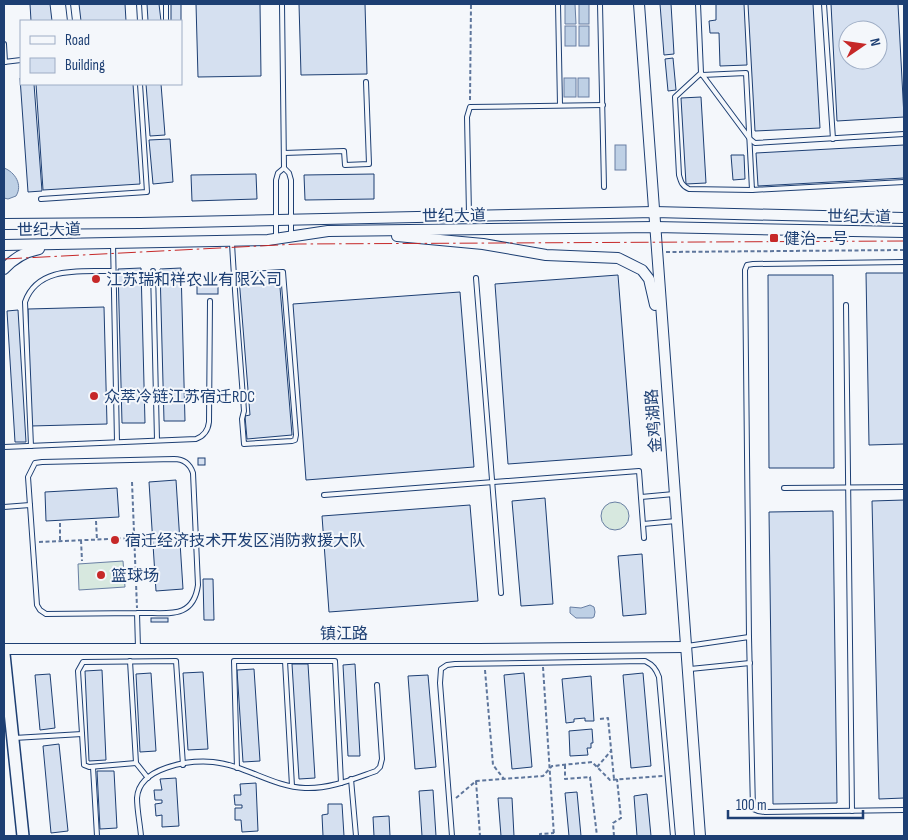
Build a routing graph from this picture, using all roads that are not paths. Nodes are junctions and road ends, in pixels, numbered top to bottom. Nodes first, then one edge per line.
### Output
1 (68, 4) edge
2 (139, 4) edge
3 (166, 4) edge
4 (282, 4) edge
5 (558, 4) edge
6 (600, 4) edge
7 (639, 4) edge
8 (698, 4) edge
9 (824, 4) edge
10 (70, 20) edge
11 (140, 20) edge
12 (166, 20) edge
13 (4, 44) edge
14 (20, 60) edge
15 (4, 62) edge
16 (701, 74) junction
17 (366, 82) dead end
18 (140, 85) edge
19 (560, 105) junction
20 (602, 105) junction
21 (904, 134) edge
22 (833, 138) junction
23 (750, 140) junction
24 (284, 153) junction
25 (284, 168) junction
26 (904, 182) edge
27 (604, 186) dead end
28 (752, 190) junction
29 (41, 199) dead end
30 (654, 212) junction
31 (469, 215) junction
32 (904, 218) edge
33 (4, 219) edge
34 (276, 220) junction
35 (291, 220) junction
36 (140, 223) junction
37 (4, 224) edge
38 (655, 227) junction
39 (328, 232) junction
40 (904, 232) edge
41 (291, 236) junction
42 (276, 238) junction
43 (232, 240) junction
44 (113, 243) junction
45 (62, 244) junction
46 (4, 245) edge
47 (904, 262) edge
48 (4, 269) edge
49 (113, 271) junction
50 (153, 271) dead end
51 (234, 275) junction
52 (476, 278) dead end
53 (210, 301) dead end
54 (846, 305) dead end
55 (662, 337) junction
56 (157, 440) junction
57 (117, 442) junction
58 (31, 446) junction
59 (4, 447) edge
60 (492, 482) junction
61 (848, 487) junction
62 (904, 487) edge
63 (784, 488) dead end
64 (674, 494) junction
65 (324, 495) dead end
66 (641, 497) junction
67 (30, 506) junction
68 (4, 507) edge
69 (676, 521) junction
70 (643, 524) junction
71 (644, 538) dead end
72 (501, 593) dead end
73 (137, 613) junction
74 (749, 637) junction
75 (685, 647) junction
76 (4, 648) edge
77 (138, 648) junction
78 (4, 654) edge
79 (130, 661) junction
80 (285, 661) junction
81 (750, 663) junction
82 (687, 669) junction
83 (377, 685) dead end
84 (82, 734) junction
85 (13, 738) junction
86 (136, 763) junction
87 (183, 765) junction
88 (93, 767) junction
89 (237, 768) junction
90 (148, 778) junction
91 (351, 779) junction
92 (341, 783) junction
93 (292, 786) junction
94 (904, 810) edge
95 (852, 811) junction
96 (24, 836) edge
97 (97, 836) edge
98 (141, 836) edge
99 (356, 836) edge
100 (452, 836) edge
101 (673, 836) edge
102 (700, 836) edge

1 - 10 lane
2 - 11 lane
3 - 12 lane
4 - 24 lane
5 - 19 lane
6 - 20 lane
7 - 30 street, 金鸡湖路
8 - 16 lane
9 - 22 lane
13 - 15 lane
14 - 15 lane
16 - 23 lane
16 - 23 lane
16 - 28 lane
17 - 24 lane
18 - 29 lane
19 - 20 lane
19 - 31 lane
20 - 27 lane
21 - 22 lane
22 - 23 lane
23 - 28 lane
24 - 25 lane
25 - 34 lane
25 - 35 lane
26 - 28 lane
30 - 31 street, 世纪大道
30 - 32 street, 世纪大道
30 - 38 street, 金鸡湖路
31 - 35 street, 世纪大道
33 - 36 street
34 - 35 street, 世纪大道
34 - 36 street, 世纪大道
34 - 42 lane
35 - 41 lane
36 - 37 street, 世纪大道
38 - 39 street, 世纪大道
38 - 40 street, 世纪大道
38 - 55 street, 金鸡湖路
39 - 41 street, 世纪大道
39 - 55 street
41 - 42 street, 世纪大道
42 - 43 street, 世纪大道
43 - 44 street, 世纪大道
43 - 51 lane
44 - 45 street, 世纪大道
44 - 49 lane
45 - 46 street, 世纪大道
45 - 48 street
47 - 74 lane
49 - 57 lane
49 - 58 lane
50 - 56 lane
51 - 51 lane
52 - 60 lane
53 - 56 lane
54 - 61 lane
55 - 64 street, 金鸡湖路
56 - 57 lane
57 - 58 lane
58 - 59 lane
60 - 65 lane
60 - 66 lane
60 - 72 lane
61 - 62 lane
61 - 63 lane
61 - 95 lane
64 - 66 lane
64 - 69 street, 金鸡湖路
66 - 70 lane
67 - 68 lane
67 - 73 lane
67 - 73 lane
69 - 70 lane
69 - 75 street, 金鸡湖路
70 - 71 lane
73 - 77 lane
74 - 75 lane
74 - 81 lane
75 - 77 street, 镇江路
75 - 82 street, 金鸡湖路
76 - 77 street, 镇江路
78 - 85 main road
79 - 84 lane
79 - 86 lane
79 - 87 lane
80 - 89 lane
80 - 92 lane
80 - 93 lane
81 - 82 lane
81 - 95 lane
82 - 102 street, 金鸡湖路
83 - 91 lane
84 - 85 lane
84 - 88 lane
85 - 96 main road
86 - 88 lane
86 - 90 lane
87 - 89 lane
87 - 90 lane
88 - 97 lane
89 - 93 lane
90 - 98 lane
91 - 92 lane
91 - 99 lane
92 - 93 lane
94 - 95 lane
100 - 101 lane

